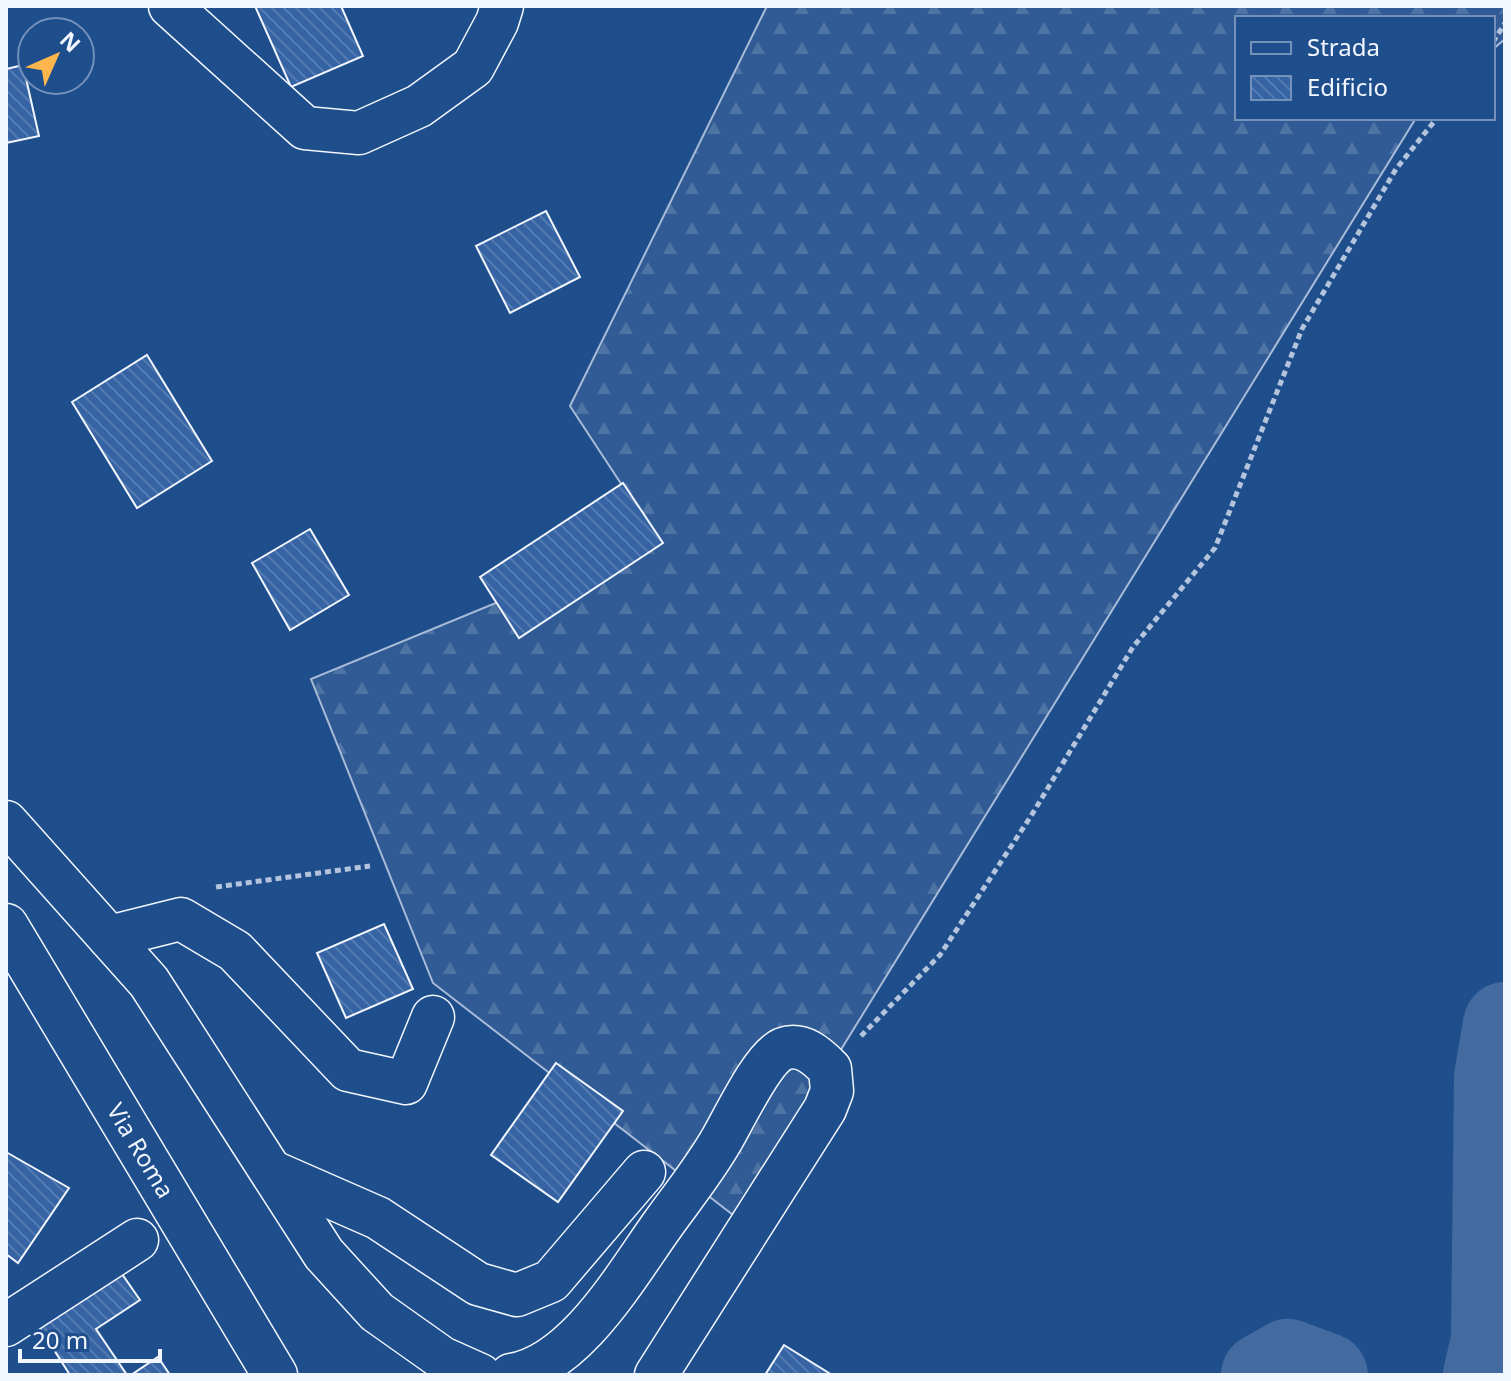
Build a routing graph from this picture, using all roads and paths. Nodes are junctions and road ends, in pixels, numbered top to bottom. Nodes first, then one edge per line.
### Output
1 (170, 6) edge
2 (502, 6) edge
3 (1435, 120) edge
4 (6, 822) edge
5 (370, 866) dead end
6 (202, 889) dead end
7 (6, 926) edge
8 (109, 937) junction
9 (433, 1017) dead end
10 (830, 1069) junction
11 (273, 1172) junction
12 (644, 1172) dead end
13 (137, 1240) dead end
14 (6, 1325) edge
15 (275, 1375) edge
16 (480, 1375) edge
17 (511, 1375) edge
18 (656, 1375) edge

1 - 2 street
3 - 10 path
4 - 8 street
5 - 6 path
7 - 15 street, Via Roma
8 - 9 street
8 - 11 street
10 - 17 street
10 - 18 street
11 - 12 street
11 - 16 street
13 - 14 street

